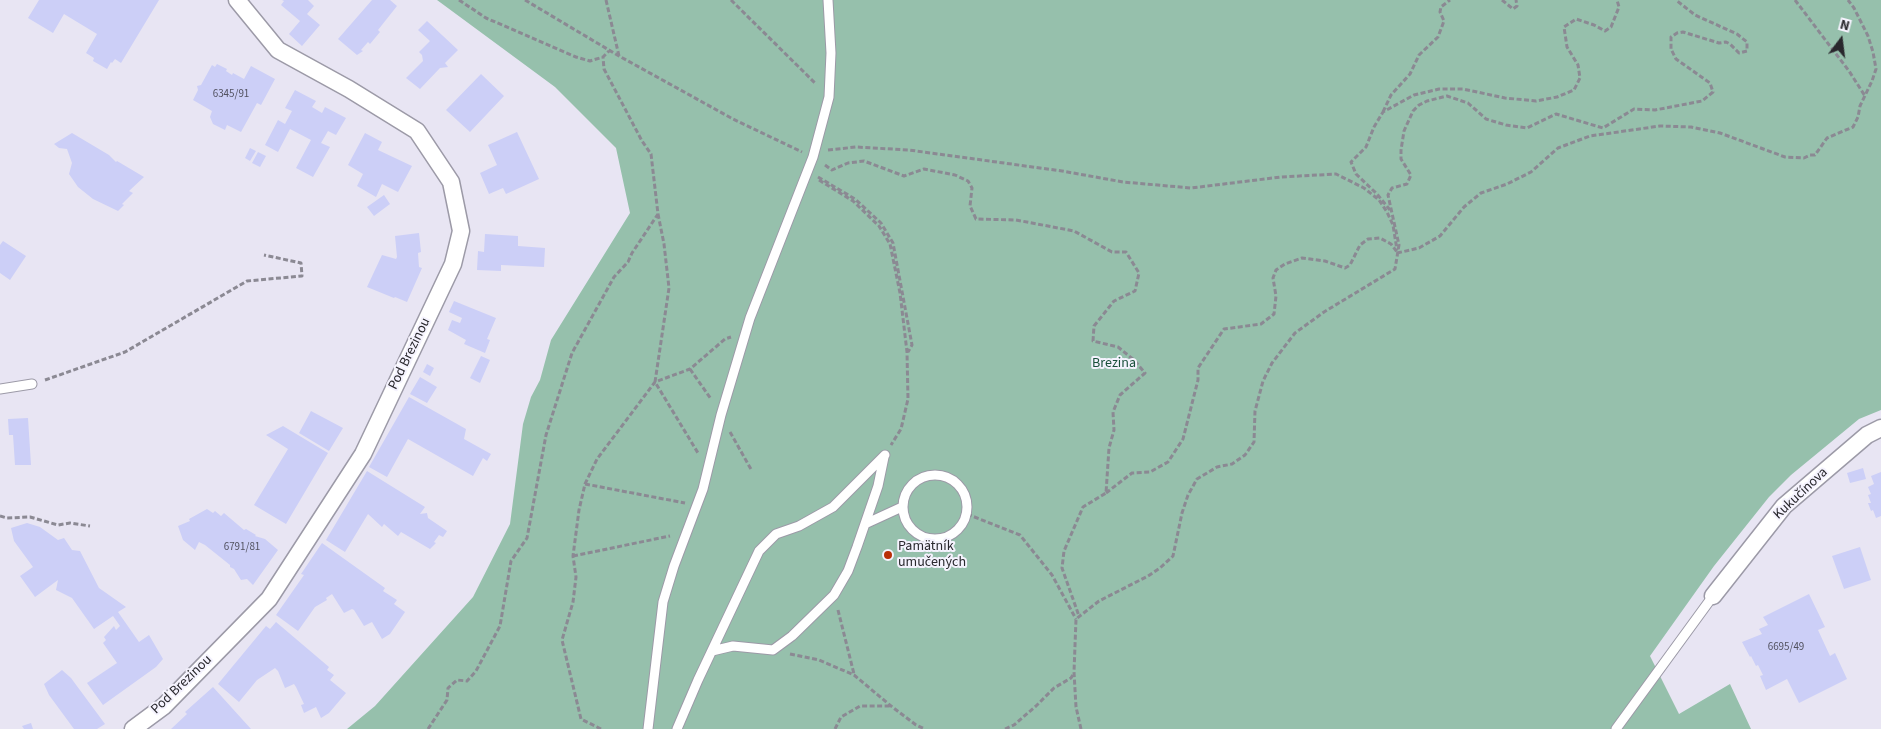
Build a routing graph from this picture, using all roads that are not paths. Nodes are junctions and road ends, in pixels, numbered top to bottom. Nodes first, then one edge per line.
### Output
1 (237, 0) edge
2 (828, 0) edge
3 (32, 384) road end
4 (0, 389) edge
5 (1881, 428) edge
6 (902, 507) junction
7 (865, 524) junction
8 (1713, 596) joint
9 (712, 651) junction
10 (133, 729) edge
11 (648, 729) edge
12 (677, 729) edge
13 (1616, 729) edge

1 - 10 street, Pod Brezinou
2 - 11 lane
3 - 4 lane
5 - 8 street, Kukučínova
6 - 6 lane
6 - 7 lane
7 - 9 lane
7 - 9 lane
8 - 13 lane
9 - 12 lane

